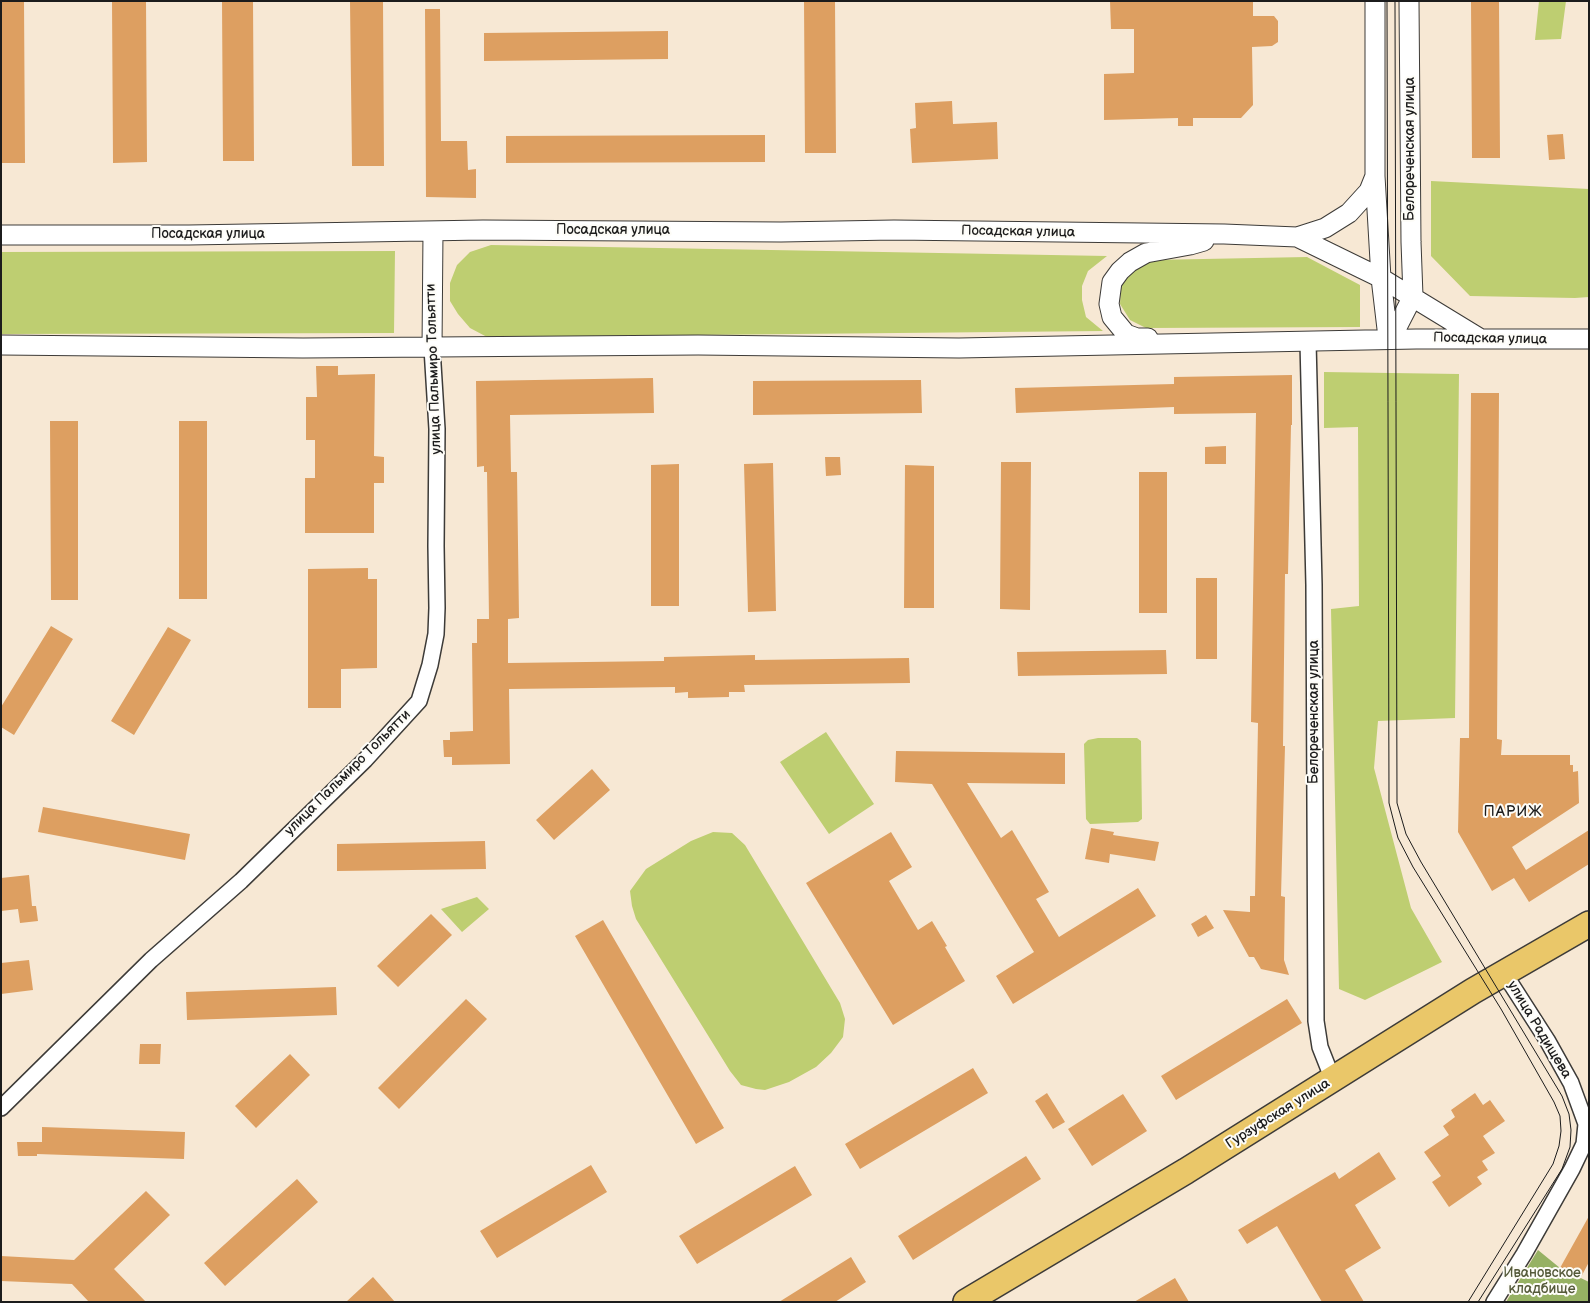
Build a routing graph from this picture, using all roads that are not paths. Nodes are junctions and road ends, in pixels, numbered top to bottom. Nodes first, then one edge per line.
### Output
1 (1375, 1) edge
2 (1410, 1) edge
3 (1375, 176) junction
4 (433, 232) junction
5 (1224, 234) junction
6 (1, 235) edge
7 (1297, 237) junction
8 (1381, 278) junction
9 (1413, 296) junction
10 (1391, 339) junction
11 (1481, 339) junction
12 (1589, 339) edge
13 (1308, 342) junction
14 (1217, 344) junction
15 (1, 345) edge
16 (432, 348) junction
17 (1589, 924) edge
18 (1504, 973) junction
19 (1333, 1080) junction
20 (1, 1108) edge
21 (966, 1302) edge
22 (1494, 1302) edge

1 - 3 street
2 - 9 street, Белореченская улица
3 - 7 street, Посадская улица
3 - 8 street
4 - 5 street, Посадская улица
4 - 6 street, Посадская улица
4 - 16 street, улица Пальмиро Тольятти
5 - 7 street, Посадская улица
5 - 14 street, Посадская улица
7 - 8 street, Посадская улица
8 - 9 street, Посадская улица
8 - 10 street
9 - 10 street
9 - 11 street, Посадская улица
10 - 11 street, Посадская улица
10 - 13 street, Посадская улица
11 - 12 street, Посадская улица
13 - 14 street, Посадская улица
13 - 19 street, Белореченская улица
14 - 16 street, Посадская улица
15 - 16 street, Посадская улица
16 - 20 street, улица Пальмиро Тольятти
17 - 18 main road, Гурзуфская улица
18 - 19 main road, Гурзуфская улица
18 - 22 street, улица Радищева
19 - 21 main road, Гурзуфская улица

